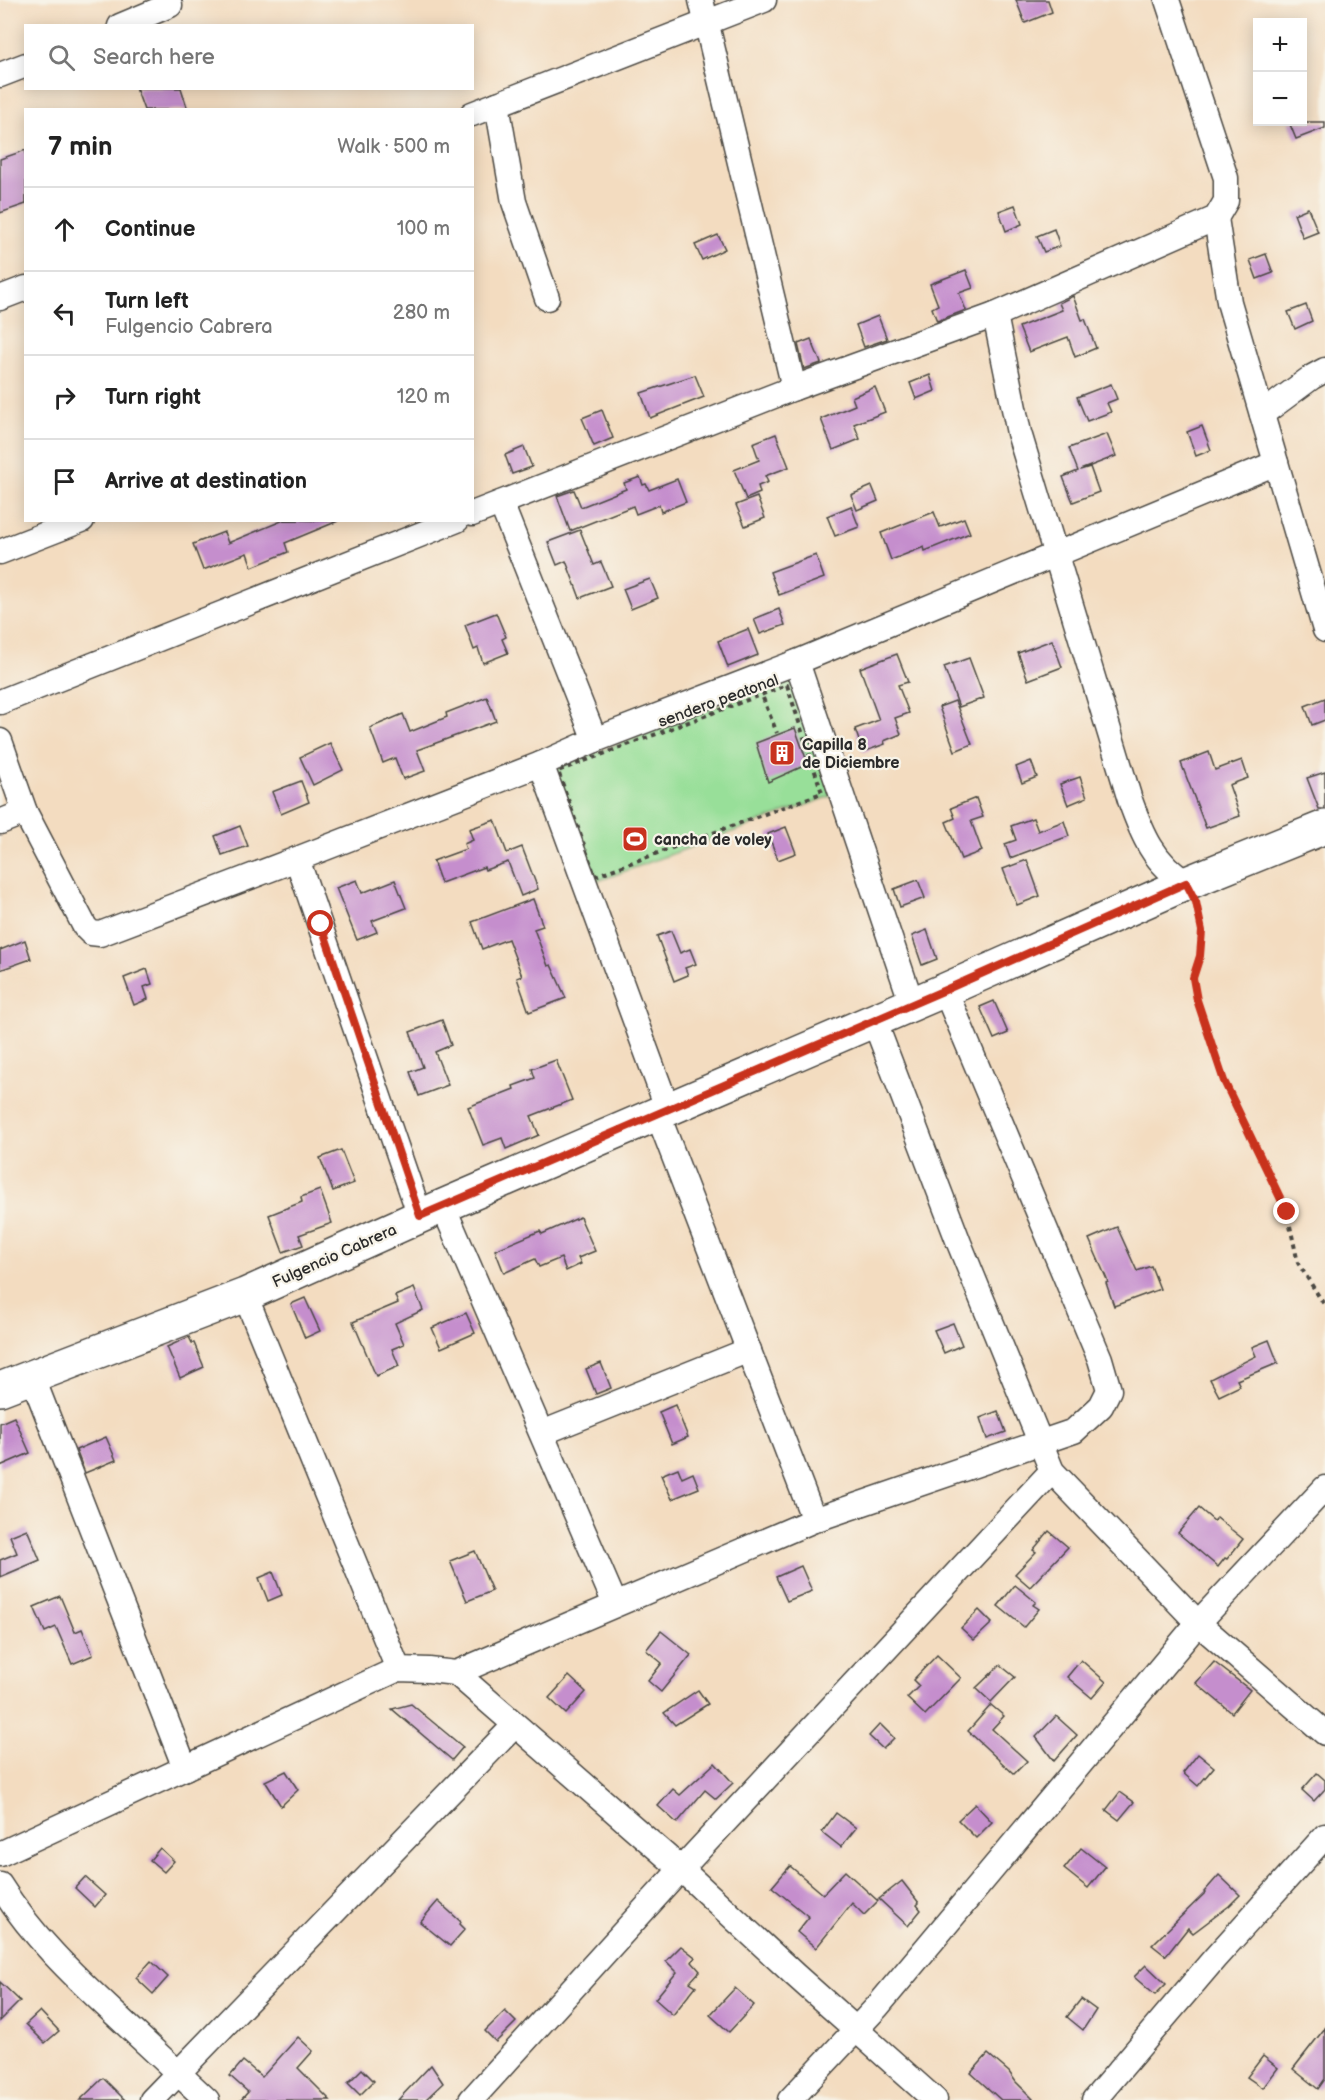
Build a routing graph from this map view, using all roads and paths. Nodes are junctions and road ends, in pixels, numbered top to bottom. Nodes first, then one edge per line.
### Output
1 (764, 0) edge
2 (1167, 0) edge
3 (170, 5) dead end
4 (704, 11) edge
5 (125, 24) edge
6 (24, 66) edge
7 (0, 75) edge
8 (497, 104) junction
9 (474, 113) edge
10 (1216, 218) junction
11 (24, 289) edge
12 (0, 298) edge
13 (547, 298) dead end
14 (995, 315) junction
15 (1325, 370) edge
16 (794, 388) junction
17 (1262, 414) junction
18 (1276, 463) junction
19 (501, 503) junction
20 (474, 513) edge
21 (77, 522) edge
22 (452, 522) edge
23 (0, 552) edge
24 (1056, 555) junction
25 (1325, 630) edge
26 (797, 662) junction
27 (762, 695) junction
28 (0, 702) edge
29 (777, 734) dead end
30 (595, 740) junction
31 (0, 741) edge
32 (541, 764) junction
33 (25, 812) junction
34 (0, 822) edge
35 (1325, 827) edge
36 (297, 859) junction
37 (1186, 883) junction
38 (945, 990) junction
39 (912, 1004) junction
40 (874, 1020) junction
41 (663, 1112) junction
42 (432, 1211) junction
43 (245, 1295) junction
44 (1325, 1306) edge
45 (749, 1350) junction
46 (32, 1376) junction
47 (0, 1389) edge
48 (542, 1433) junction
49 (1041, 1443) junction
50 (1052, 1471) junction
51 (1325, 1488) edge
52 (814, 1520) junction
53 (615, 1604) junction
54 (1198, 1623) junction
55 (398, 1669) junction
56 (456, 1673) junction
57 (515, 1725) junction
58 (1325, 1733) edge
59 (185, 1768) junction
60 (1325, 1836) edge
61 (0, 1854) edge
62 (681, 1869) junction
63 (0, 1885) edge
64 (856, 2030) junction
65 (178, 2073) junction
66 (152, 2100) edge
67 (207, 2100) edge
68 (471, 2100) edge
69 (790, 2100) edge
70 (935, 2100) edge
71 (1094, 2100) edge

1 - 4 street
2 - 10 street
3 - 5 street
4 - 8 street
4 - 16 street
6 - 7 street
8 - 9 street
8 - 13 street
10 - 14 street
10 - 17 street
11 - 12 street
14 - 16 street
14 - 24 street
15 - 17 street
16 - 19 street
17 - 18 street
18 - 24 street
18 - 25 street
19 - 20 street
19 - 30 street
21 - 23 street
22 - 28 street
24 - 26 street
24 - 37 street
26 - 30 street
26 - 39 street
27 - 27 path, sendero peatonal
27 - 29 path
30 - 32 street
31 - 33 street
32 - 36 street
32 - 41 street
33 - 34 street
33 - 36 street
35 - 37 main road, Fulgencio Cabrera
36 - 42 street
37 - 38 main road, Fulgencio Cabrera
37 - 44 path
38 - 39 main road, Fulgencio Cabrera
38 - 49 street
39 - 40 main road, Fulgencio Cabrera
40 - 41 main road, Fulgencio Cabrera
40 - 49 street
41 - 42 main road, Fulgencio Cabrera
41 - 45 street
42 - 43 main road, Fulgencio Cabrera
42 - 48 street
43 - 46 main road, Fulgencio Cabrera
43 - 55 street
45 - 48 street
45 - 52 street
46 - 47 main road, Fulgencio Cabrera
46 - 59 street
48 - 53 street
49 - 50 street
49 - 52 street
50 - 54 street
50 - 62 street
51 - 54 street
52 - 53 street
53 - 56 street
54 - 58 street
54 - 64 street
55 - 56 street
55 - 59 street
56 - 57 street
57 - 62 street
57 - 65 street
59 - 61 street
60 - 71 street
62 - 64 street
62 - 68 street
63 - 65 street
64 - 69 street
64 - 70 street
65 - 66 street
65 - 67 street

